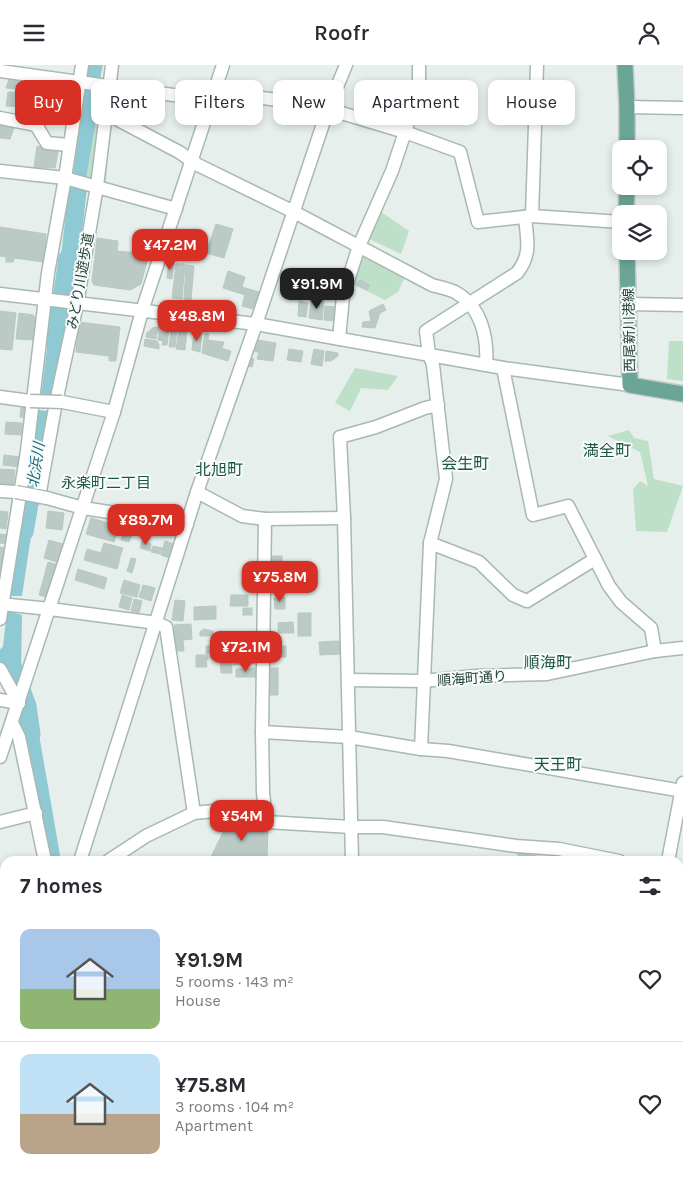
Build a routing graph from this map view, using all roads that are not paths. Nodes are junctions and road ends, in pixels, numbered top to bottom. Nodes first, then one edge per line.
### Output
1 (82, 65) edge
2 (112, 65) edge
3 (223, 65) edge
4 (346, 65) edge
5 (419, 65) edge
6 (537, 65) edge
7 (625, 65) edge
8 (0, 71) edge
9 (59, 80) edge
10 (80, 80) edge
11 (111, 80) edge
12 (218, 80) edge
13 (340, 80) edge
14 (627, 107) junction
15 (683, 108) edge
16 (344, 114) edge
17 (0, 118) edge
18 (15, 121) edge
19 (36, 125) edge
20 (73, 125) edge
21 (106, 125) edge
22 (126, 125) edge
23 (204, 125) edge
24 (323, 125) edge
25 (404, 132) junction
26 (627, 140) edge
27 (69, 145) junction
28 (193, 161) junction
29 (0, 171) edge
30 (65, 178) junction
31 (97, 186) junction
32 (176, 209) junction
33 (294, 212) junction
34 (529, 216) junction
35 (612, 221) edge
36 (359, 246) junction
37 (627, 260) edge
38 (0, 293) edge
39 (50, 300) junction
40 (470, 303) junction
41 (76, 304) junction
42 (629, 304) junction
43 (683, 305) edge
44 (142, 311) junction
45 (256, 324) junction
46 (339, 339) junction
47 (429, 354) junction
48 (486, 365) junction
49 (503, 367) junction
50 (630, 385) junction
51 (683, 395) edge
52 (0, 397) edge
53 (59, 402) junction
54 (438, 405) junction
55 (114, 412) junction
56 (0, 491) edge
57 (197, 492) junction
58 (43, 497) junction
59 (83, 507) junction
60 (344, 518) junction
61 (265, 519) junction
62 (187, 524) junction
63 (430, 543) junction
64 (595, 559) junction
65 (2, 605) edge
66 (44, 608) junction
67 (0, 619) edge
68 (156, 623) junction
69 (683, 648) edge
70 (655, 651) junction
71 (0, 669) edge
72 (348, 680) junction
73 (423, 681) junction
74 (0, 700) edge
75 (19, 703) junction
76 (12, 723) junction
77 (262, 732) junction
78 (350, 737) junction
79 (421, 749) junction
80 (0, 757) edge
81 (683, 788) edge
82 (263, 792) junction
83 (245, 808) junction
84 (36, 813) junction
85 (194, 813) junction
86 (266, 822) junction
87 (0, 823) edge
88 (351, 827) junction
89 (44, 856) edge
90 (82, 856) edge
91 (116, 856) edge
92 (352, 856) edge
93 (594, 856) edge
94 (669, 856) edge

1 - 10 street
2 - 11 street, みどり川遊歩道
3 - 12 street
4 - 13 street
5 - 25 street
6 - 34 street
7 - 14 main road
8 - 9 street
14 - 15 street
14 - 26 main road
16 - 25 street
17 - 18 street
19 - 27 street
20 - 27 street
21 - 31 street, みどり川遊歩道
22 - 28 street
23 - 28 street
24 - 33 street
25 - 34 street
25 - 36 street
27 - 30 street
28 - 32 street
28 - 33 street
29 - 30 street
30 - 31 street
30 - 39 street
31 - 32 street
31 - 41 street, みどり川遊歩道
32 - 44 street
33 - 36 street
33 - 45 street
34 - 35 street
34 - 40 street
36 - 40 street
36 - 46 street
37 - 42 main road, 西尾新川港線
38 - 39 street
39 - 41 street
39 - 65 street
40 - 47 street
40 - 48 street
41 - 44 street
41 - 53 street, みどり川遊歩道
42 - 43 street
42 - 50 main road, 西尾新川港線
44 - 45 street
44 - 55 street
45 - 46 street
45 - 57 street
46 - 47 street
47 - 48 street
47 - 54 street
48 - 49 street
49 - 50 street
49 - 64 street
50 - 51 main road, 西尾新川港線
52 - 53 street, bridge
53 - 55 street
53 - 58 street, みどり川遊歩道
54 - 60 street
54 - 63 street
55 - 59 street
56 - 58 street, bridge
57 - 61 street
57 - 62 street
58 - 59 street
59 - 62 street
59 - 66 street
60 - 61 street
60 - 72 street
61 - 77 street
62 - 68 street
63 - 64 street
63 - 73 street
64 - 70 street
65 - 66 street
65 - 67 street
66 - 68 street
66 - 75 street
68 - 85 street
68 - 90 street
69 - 70 street, 順海町通り
70 - 73 street, 順海町通り
71 - 75 street
72 - 73 street, 順海町通り
72 - 78 street
73 - 79 street
74 - 75 street
75 - 76 street
76 - 80 street
76 - 84 street
77 - 78 street
77 - 82 street
78 - 79 street
78 - 88 street
79 - 81 street
81 - 94 street
82 - 83 street
82 - 86 street
83 - 85 street
83 - 86 street
84 - 87 street
84 - 89 street
85 - 91 street
86 - 88 street
88 - 92 street
88 - 93 street

